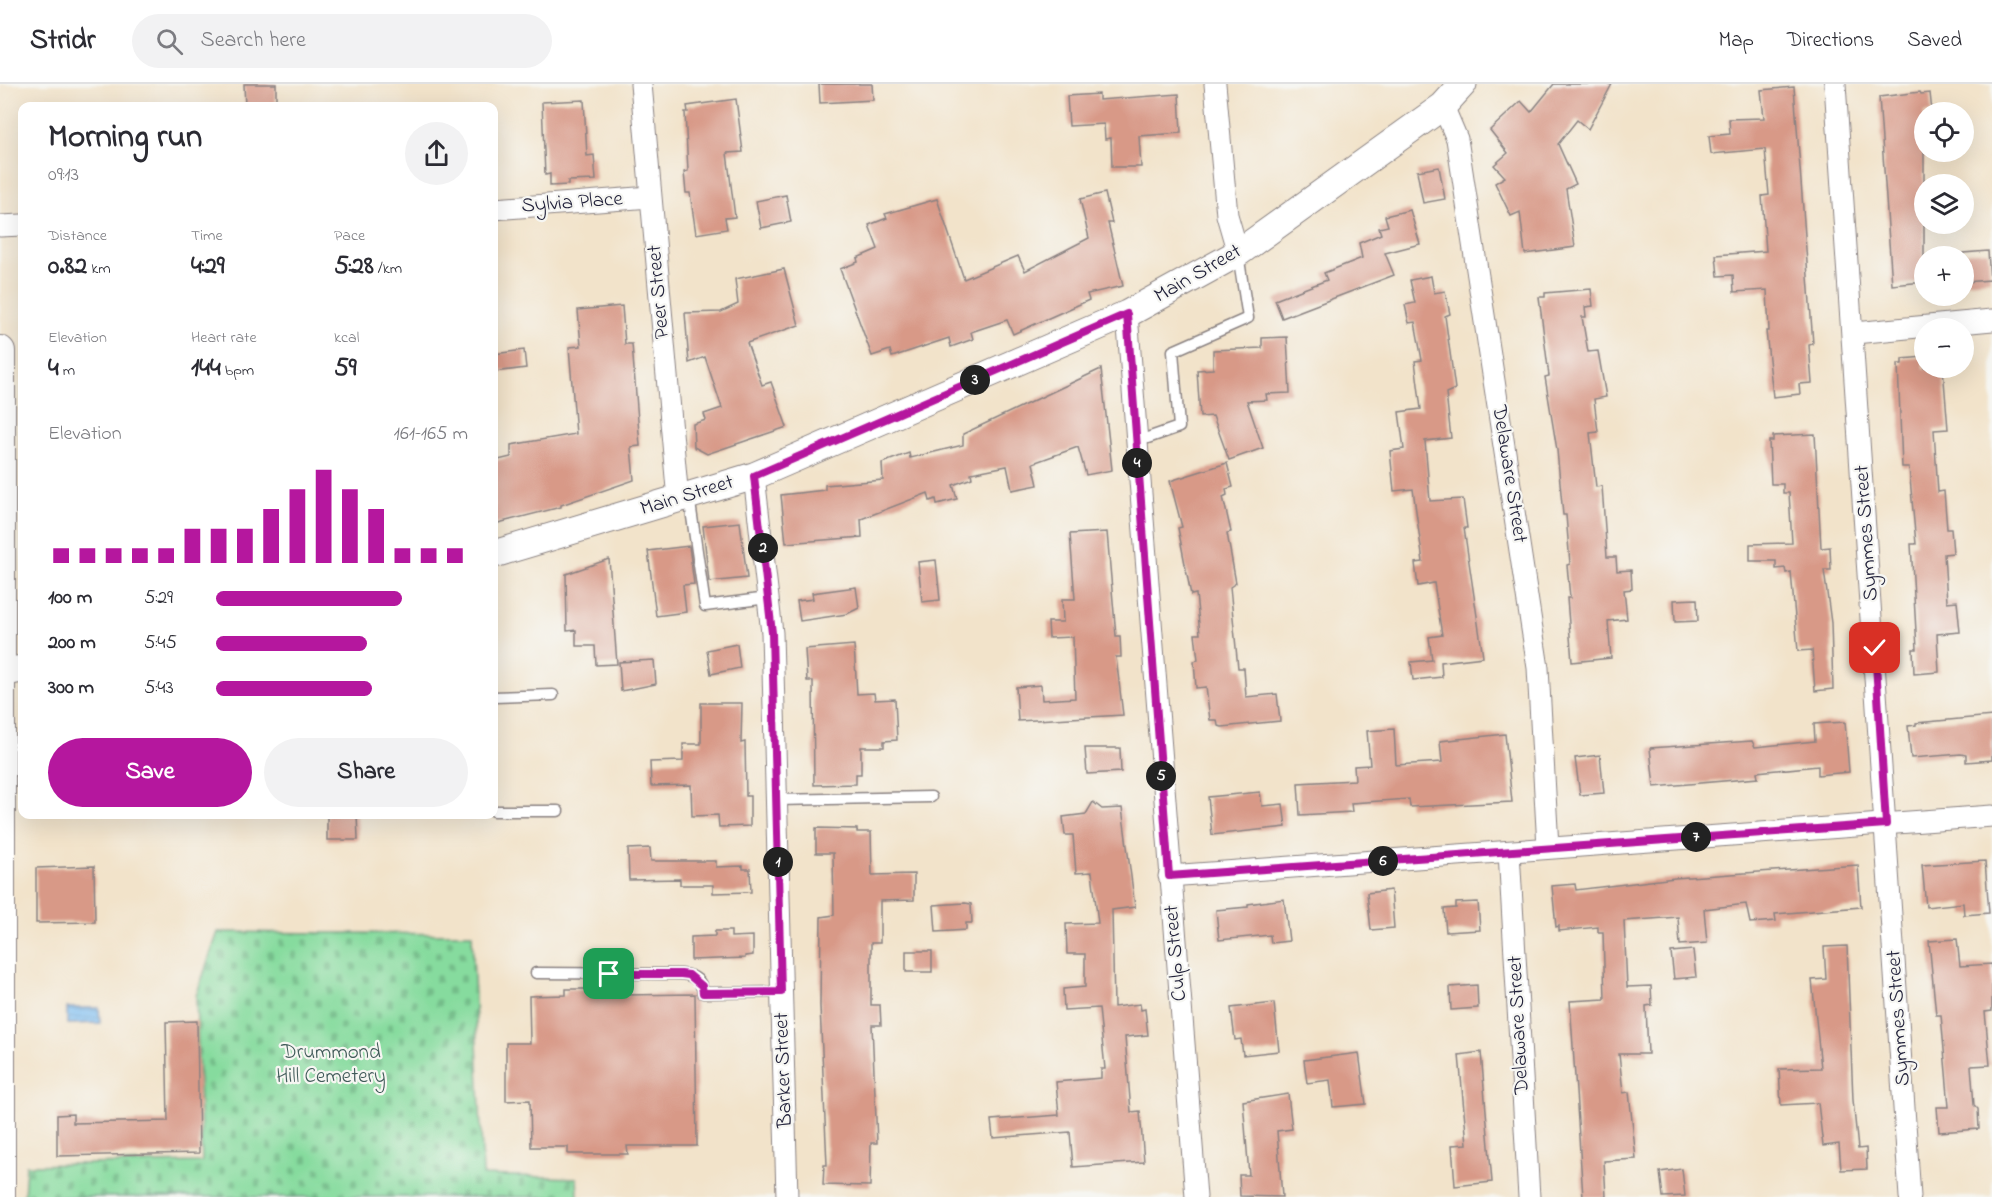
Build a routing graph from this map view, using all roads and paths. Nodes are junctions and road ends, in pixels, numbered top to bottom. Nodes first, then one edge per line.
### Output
1 (641, 84) edge
2 (1215, 84) edge
3 (1463, 84) edge
4 (1835, 84) edge
5 (1443, 106) junction
6 (650, 197) junction
7 (498, 209) edge
8 (18, 225) edge
9 (0, 226) edge
10 (1238, 253) junction
11 (1127, 314) junction
12 (1992, 320) edge
13 (1854, 333) junction
14 (0, 351) edge
15 (0, 397) edge
16 (1135, 442) junction
17 (0, 455) edge
18 (754, 476) junction
19 (683, 498) junction
20 (498, 553) edge
21 (768, 598) junction
22 (8, 671) edge
23 (553, 695) dead end
24 (498, 697) edge
25 (932, 797) dead end
26 (776, 800) junction
27 (498, 812) edge
28 (558, 812) dead end
29 (1992, 816) edge
30 (0, 819) edge
31 (1886, 824) junction
32 (1548, 847) junction
33 (1509, 852) junction
34 (1169, 876) junction
35 (536, 973) dead end
36 (781, 992) junction
37 (0, 1197) edge
38 (787, 1197) edge
39 (1196, 1197) edge
40 (1529, 1197) edge
41 (1910, 1197) edge

1 - 6 street, Peer Street
2 - 10 street
3 - 5 street, Main Street
4 - 13 street, Symmes Street
5 - 10 street, Main Street
5 - 32 street, Delaware Street
6 - 7 street, Sylvia Place
6 - 19 street, Peer Street
8 - 9 street
10 - 11 street, Main Street
10 - 16 lane
11 - 16 street, Culp Street
11 - 18 street, Main Street
12 - 13 street
13 - 31 street, Symmes Street
14 - 15 main road
15 - 17 main road
16 - 34 street, Culp Street
17 - 22 main road
18 - 19 street, Main Street
18 - 21 street, Barker Street
19 - 20 street, Main Street
19 - 21 lane
21 - 26 street, Barker Street
22 - 30 main road
23 - 24 lane
25 - 26 lane
26 - 36 street, Barker Street
27 - 28 lane
29 - 31 street
30 - 37 main road
31 - 32 street
31 - 41 street, Symmes Street
32 - 33 street
33 - 34 street
33 - 40 street, Delaware Street
34 - 39 street, Culp Street
35 - 36 lane
36 - 38 street, Barker Street

